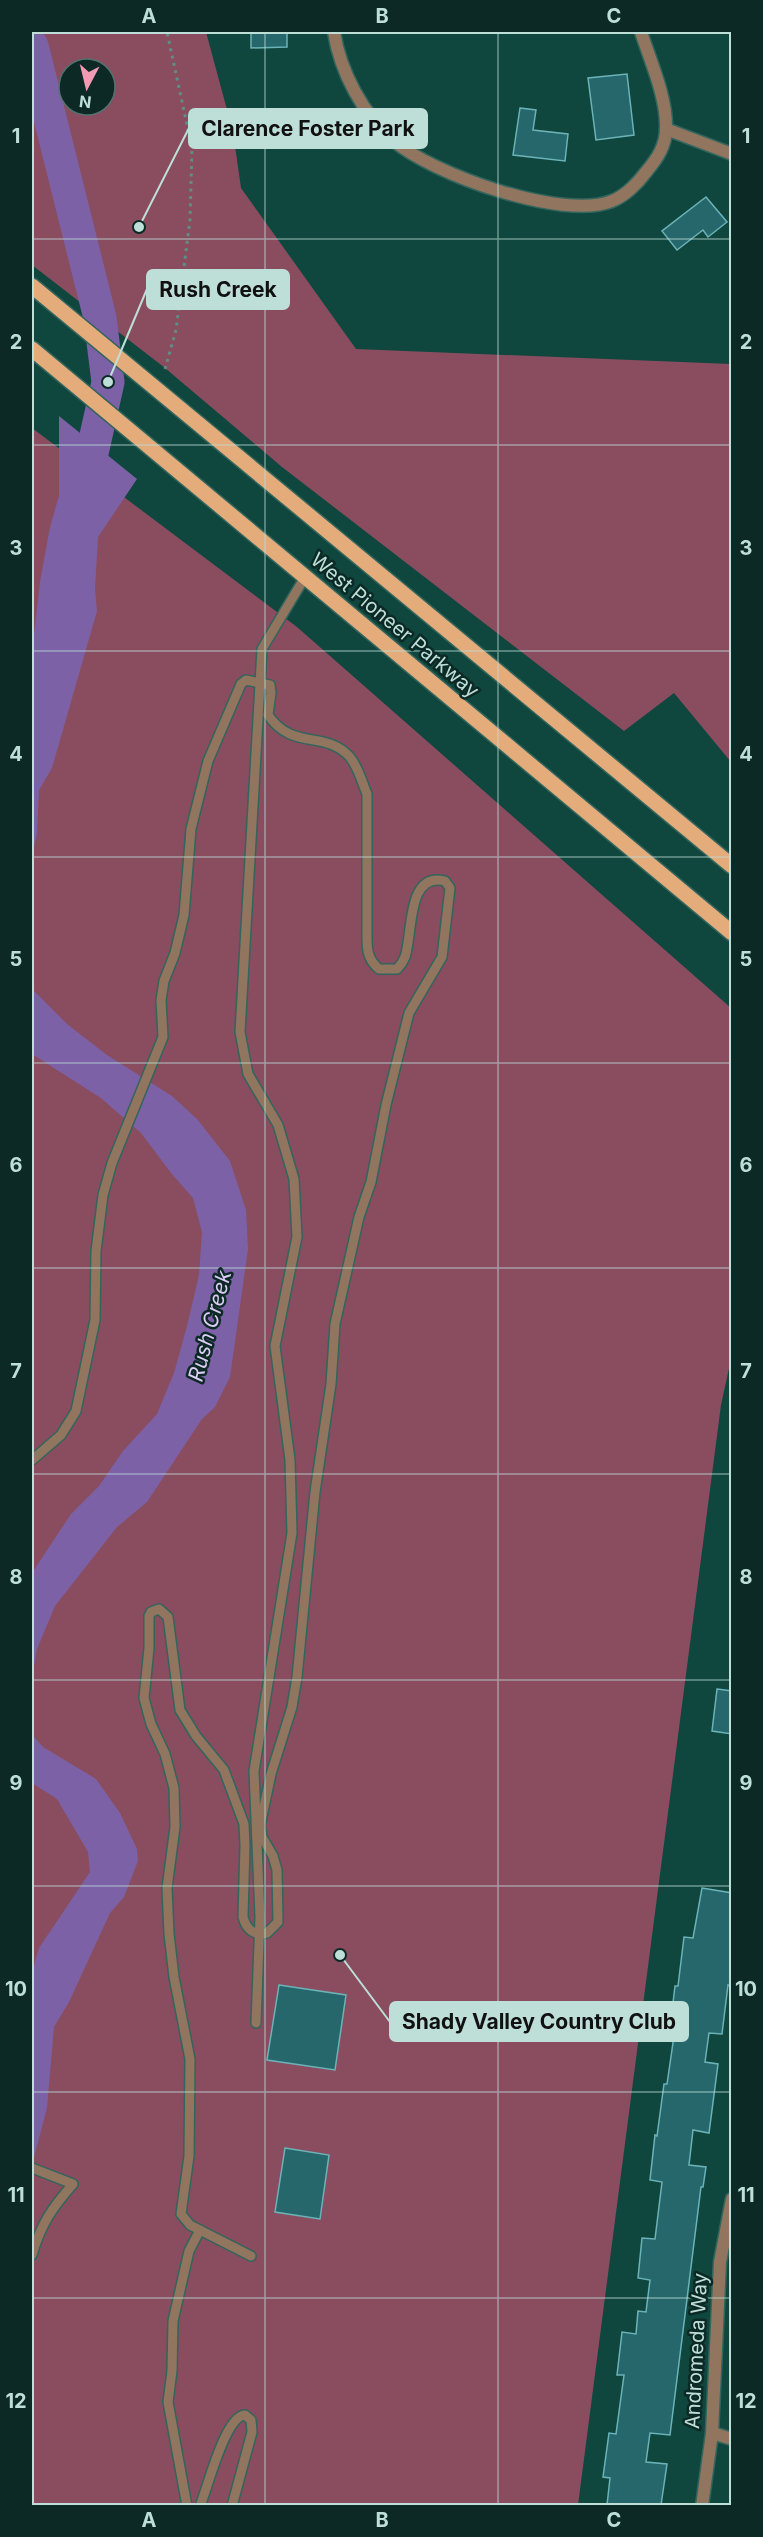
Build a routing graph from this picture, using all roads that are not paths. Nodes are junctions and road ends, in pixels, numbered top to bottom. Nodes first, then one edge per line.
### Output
1 (334, 32) edge
2 (641, 32) edge
3 (666, 129) junction
4 (732, 154) edge
5 (35, 289) edge
6 (32, 349) edge
7 (305, 577) junction
8 (260, 682) junction
9 (732, 866) edge
10 (732, 933) edge
11 (32, 1460) edge
12 (259, 1934) junction
13 (256, 2022) dead end
14 (32, 2168) edge
15 (732, 2199) edge
16 (200, 2230) junction
17 (32, 2255) edge
18 (251, 2256) dead end
19 (712, 2433) junction
20 (732, 2439) edge
21 (187, 2505) edge
22 (200, 2505) edge
23 (232, 2505) edge
24 (702, 2505) edge

1 - 3 street
2 - 3 street
3 - 4 street
5 - 9 main road, West Pioneer Parkway
6 - 7 main road, West Pioneer Parkway
7 - 8 lane
7 - 10 main road, West Pioneer Parkway
8 - 11 lane
8 - 12 lane
8 - 12 lane
12 - 13 lane
12 - 16 lane
14 - 17 lane
15 - 19 street, Andromeda Way
16 - 18 lane
16 - 21 lane
19 - 20 street
19 - 24 street, Andromeda Way
22 - 23 lane

